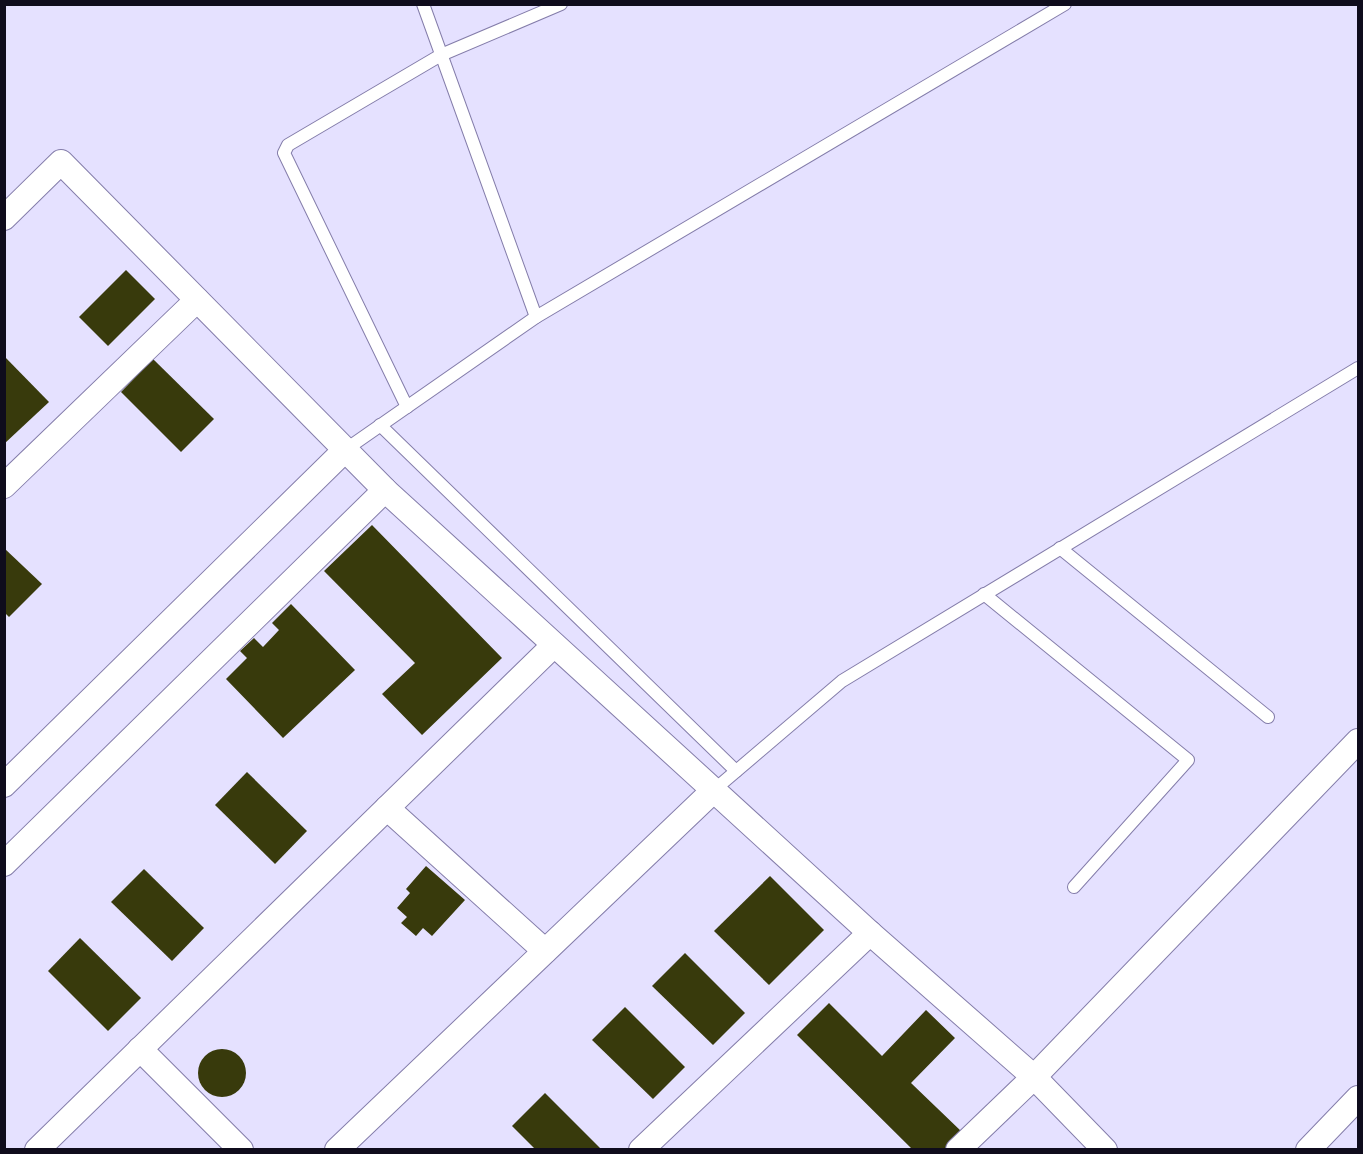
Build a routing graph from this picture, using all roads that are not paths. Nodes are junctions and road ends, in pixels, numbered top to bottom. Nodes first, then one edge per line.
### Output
1 (423, 4) edge
2 (561, 4) edge
3 (1065, 4) edge
4 (441, 55) junction
5 (4, 218) edge
6 (197, 300) junction
7 (536, 317) junction
8 (1359, 368) edge
9 (407, 407) junction
10 (380, 425) junction
11 (345, 450) junction
12 (4, 486) edge
13 (385, 490) junction
14 (1060, 548) junction
15 (984, 594) junction
16 (554, 645) junction
17 (1268, 717) dead end
18 (1359, 741) edge
19 (736, 771) junction
20 (4, 785) edge
21 (714, 790) junction
22 (387, 808) junction
23 (4, 864) edge
24 (1074, 887) dead end
25 (870, 933) junction
26 (545, 951) junction
27 (140, 1049) junction
28 (1034, 1077) junction
29 (1359, 1098) edge
30 (37, 1149) edge
31 (241, 1149) edge
32 (337, 1149) edge
33 (641, 1149) edge
34 (958, 1149) edge
35 (1105, 1149) edge
36 (1308, 1149) edge

1 - 4 lane
2 - 4 lane
3 - 7 lane
4 - 7 lane
4 - 9 lane
5 - 6 street
6 - 11 street
6 - 12 street
7 - 9 lane
8 - 14 lane
9 - 10 lane
10 - 11 lane
10 - 19 lane
11 - 13 street
11 - 20 street
13 - 16 street
13 - 23 street
14 - 15 lane
14 - 17 lane
15 - 19 lane
15 - 24 lane
16 - 21 street
16 - 22 street
18 - 28 street
19 - 21 lane
21 - 25 street
21 - 26 street
22 - 26 street
22 - 27 street
25 - 28 street
25 - 33 street
26 - 32 street
27 - 30 street
27 - 31 street
28 - 34 street
28 - 35 street
29 - 36 street

